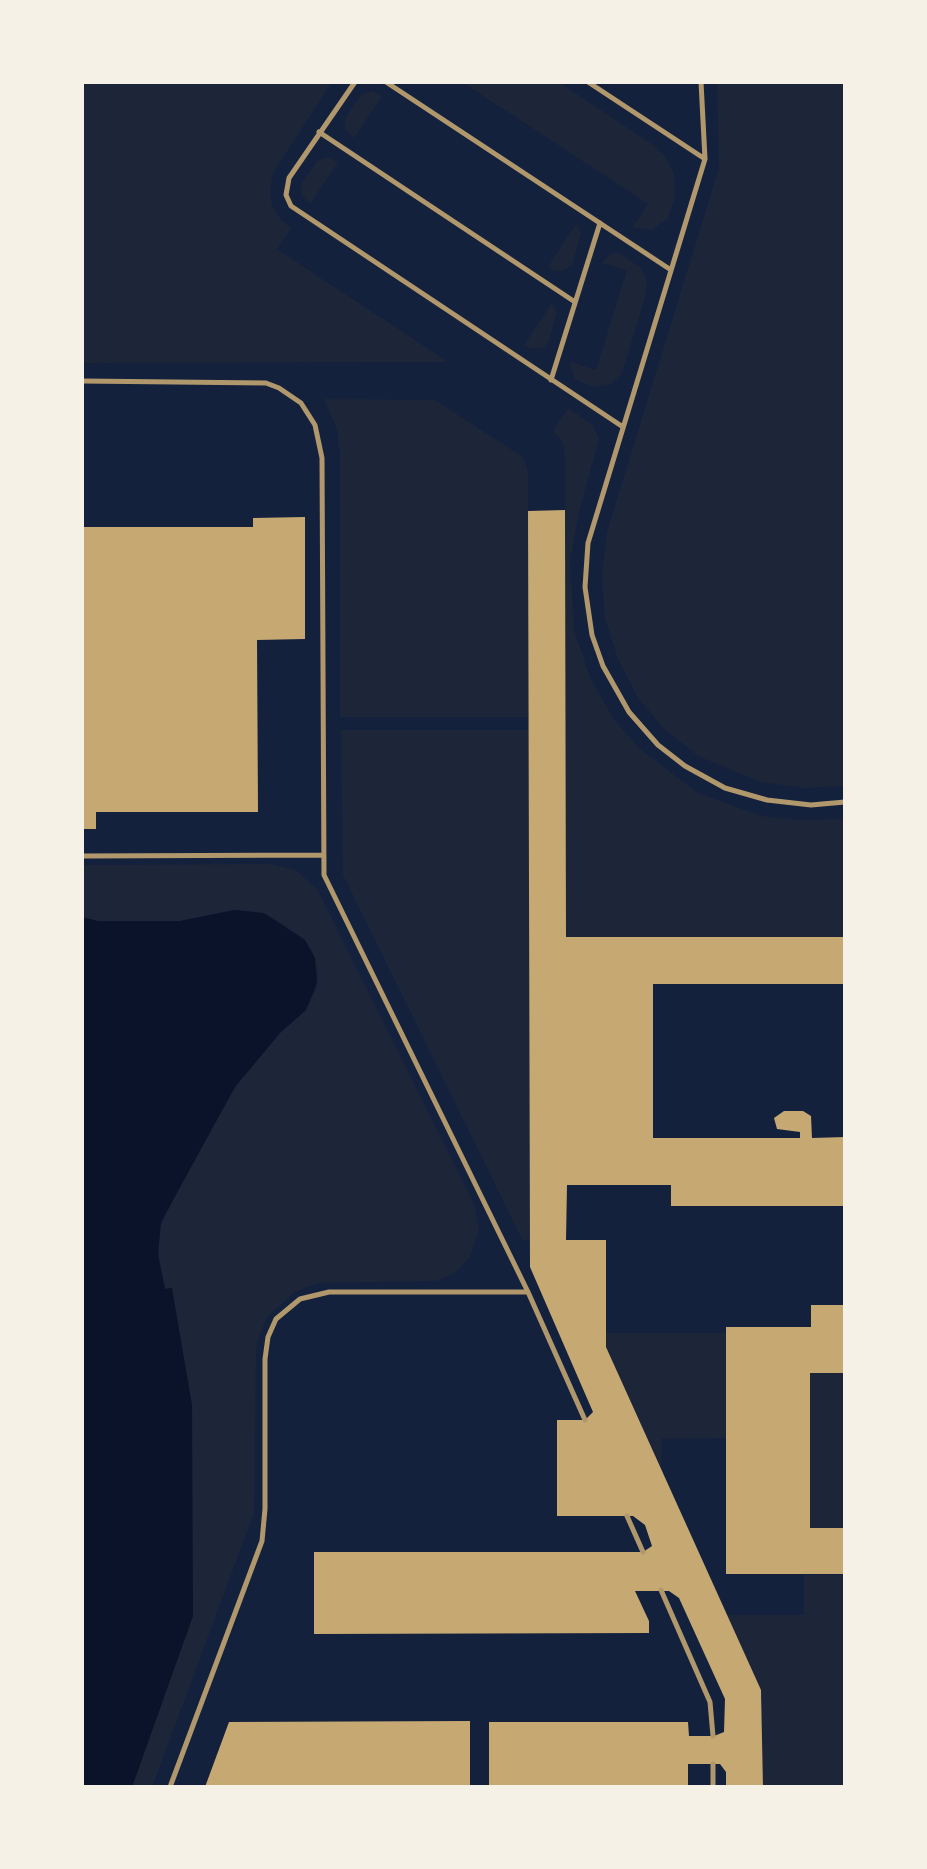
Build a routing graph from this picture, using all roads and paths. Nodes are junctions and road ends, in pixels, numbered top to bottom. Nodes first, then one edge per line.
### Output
1 (355, 82) edge
2 (386, 82) edge
3 (589, 82) edge
4 (701, 82) edge
5 (319, 132) junction
6 (705, 159) junction
7 (600, 223) junction
8 (671, 270) junction
9 (575, 302) junction
10 (551, 380) junction
11 (82, 381) edge
12 (622, 427) junction
13 (845, 803) edge
14 (322, 855) junction
15 (82, 856) edge
16 (528, 1292) junction
17 (585, 1420) dead end
18 (627, 1516) dead end
19 (643, 1552) dead end
20 (661, 1590) dead end
21 (713, 1736) dead end
22 (713, 1764) dead end
23 (170, 1787) edge
24 (713, 1787) edge

1 - 5 lane
2 - 7 lane
3 - 6 lane
4 - 6 lane
5 - 9 lane
5 - 10 lane
6 - 8 lane
7 - 8 lane
7 - 9 lane
8 - 12 lane
9 - 10 lane
10 - 12 lane
11 - 14 lane
12 - 13 lane
14 - 15 lane
14 - 16 lane
16 - 17 lane
16 - 23 lane
18 - 19 lane
20 - 21 lane
22 - 24 lane

